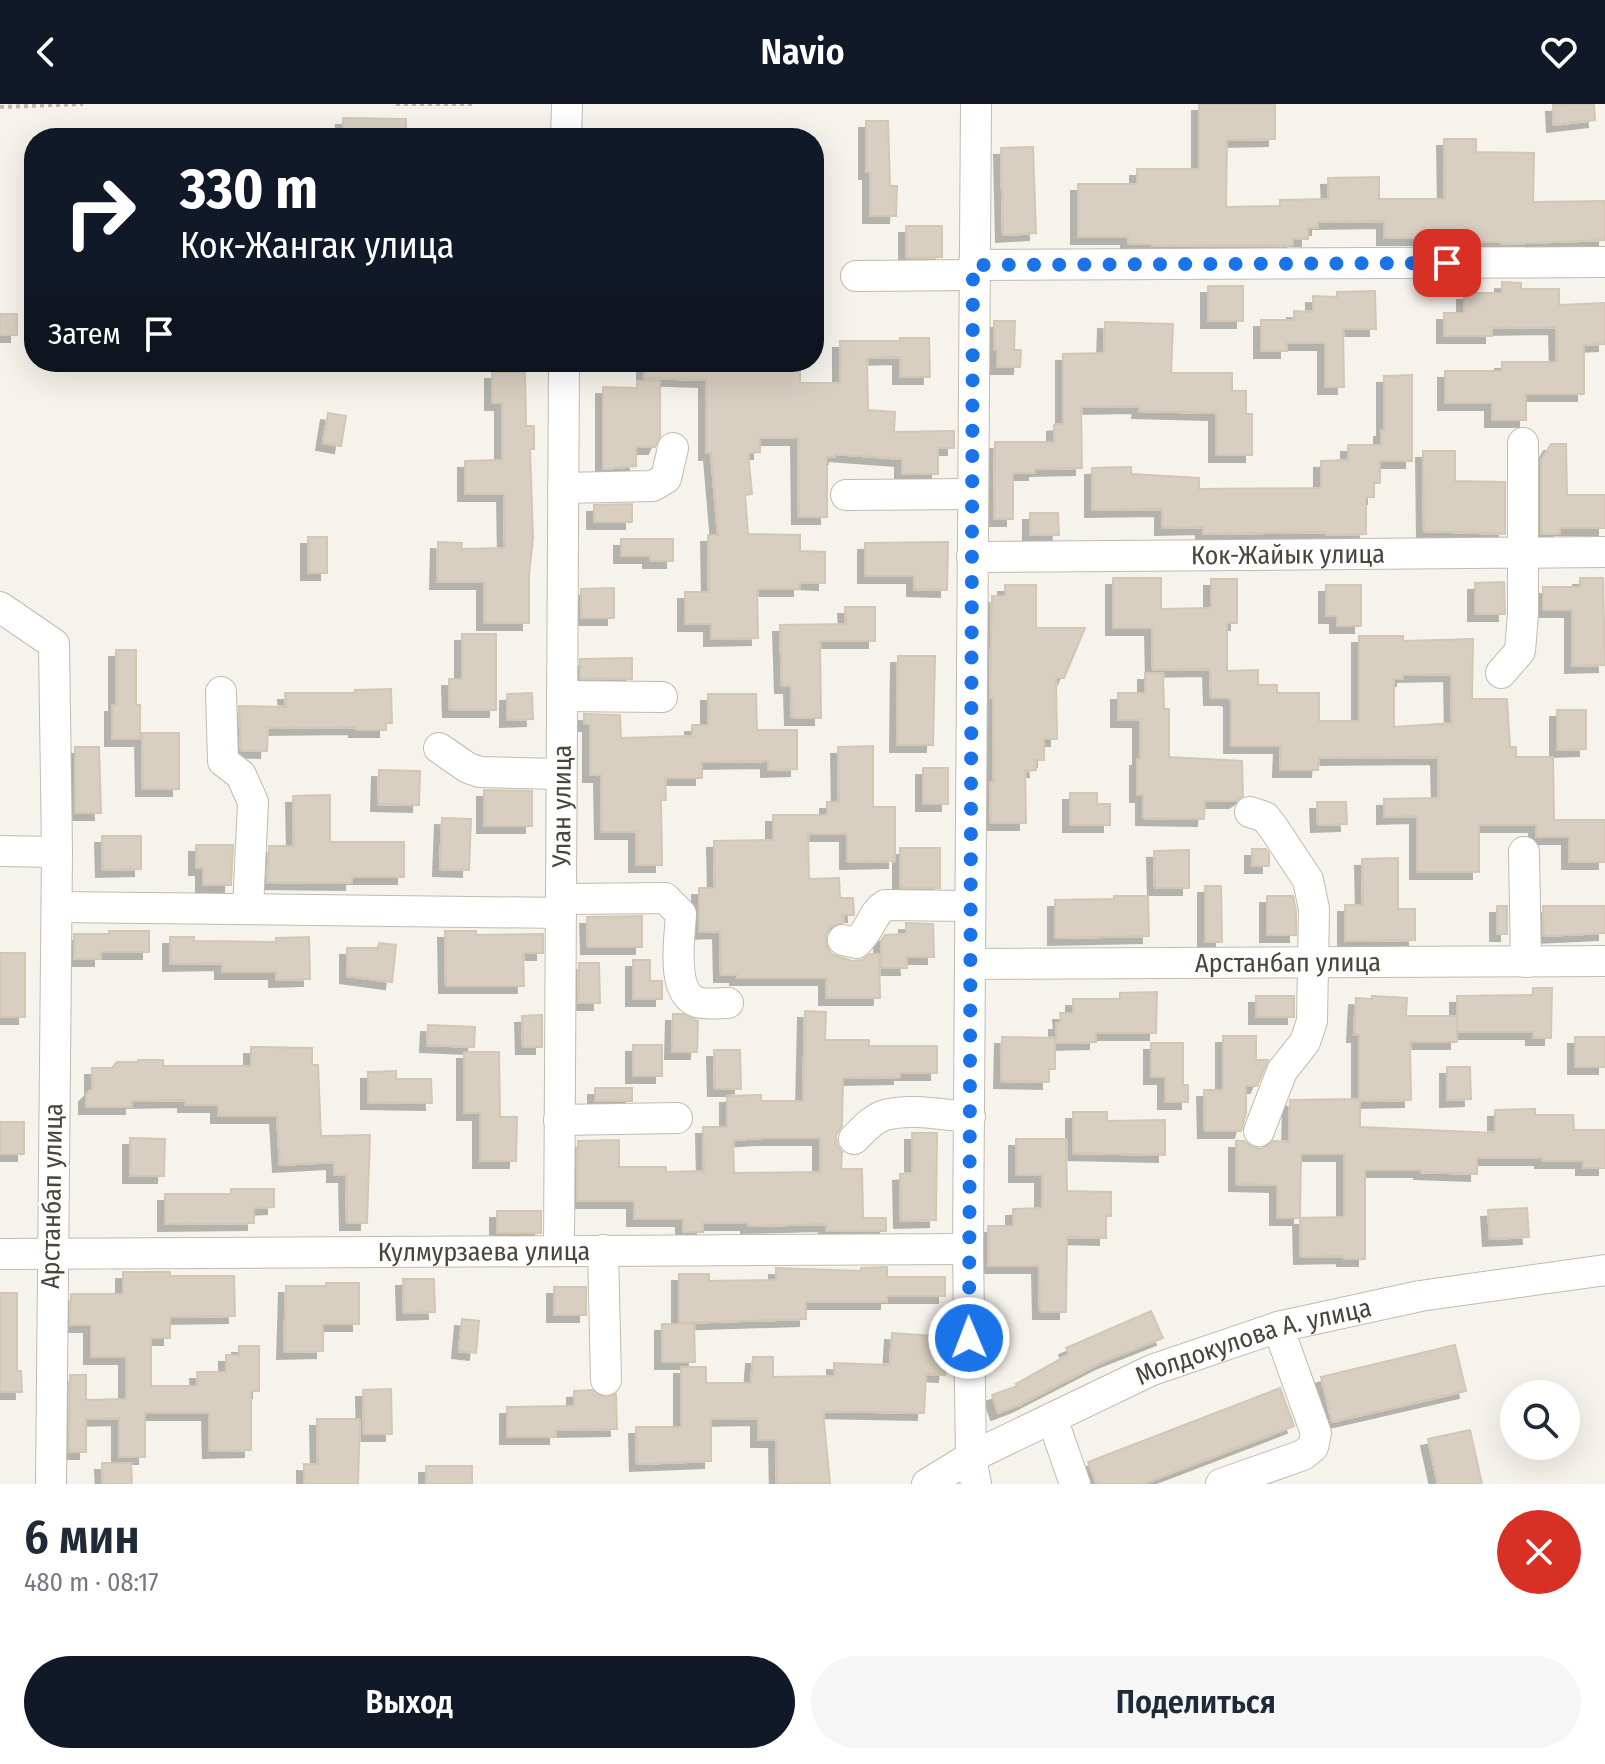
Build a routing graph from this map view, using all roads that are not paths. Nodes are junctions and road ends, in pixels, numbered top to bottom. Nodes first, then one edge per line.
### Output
1 (567, 104) edge
2 (976, 104) edge
3 (566, 128) edge
4 (1605, 262) edge
5 (973, 270) junction
6 (856, 276) dead end
7 (564, 372) edge
8 (1523, 443) dead end
9 (673, 448) dead end
10 (563, 488) junction
11 (972, 494) junction
12 (846, 495) dead end
13 (1605, 552) edge
14 (1522, 553) junction
15 (972, 557) junction
16 (0, 607) edge
17 (1501, 673) dead end
18 (221, 692) dead end
19 (562, 696) junction
20 (662, 697) dead end
21 (439, 748) dead end
22 (561, 774) junction
23 (1250, 812) dead end
24 (0, 851) edge
25 (57, 852) junction
26 (1524, 852) dead end
27 (561, 906) junction
28 (970, 906) junction
29 (57, 907) junction
30 (248, 909) junction
31 (843, 940) dead end
32 (1605, 961) edge
33 (1526, 962) junction
34 (1313, 963) junction
35 (970, 964) junction
36 (728, 1003) dead end
37 (970, 1117) junction
38 (677, 1118) dead end
39 (559, 1120) junction
40 (1259, 1131) dead end
41 (854, 1139) dead end
42 (968, 1249) junction
43 (559, 1250) junction
44 (603, 1250) junction
45 (0, 1254) edge
46 (51, 1254) junction
47 (1605, 1270) edge
48 (1278, 1327) junction
49 (606, 1380) dead end
50 (1052, 1418) junction
51 (973, 1470) edge
52 (51, 1484) edge
53 (927, 1484) edge
54 (1075, 1484) edge
55 (1221, 1484) edge

1 - 3 street
2 - 5 street
4 - 5 street
5 - 6 street
5 - 11 street
7 - 10 street, Улан улица
8 - 14 street
9 - 10 street
10 - 19 street, Улан улица
11 - 12 street
11 - 15 street
13 - 14 street, Кок-Жайык улица
14 - 15 street, Кок-Жайык улица
14 - 17 street
15 - 28 street
16 - 25 street, Арстанбап улица
18 - 30 street
19 - 20 street
19 - 22 street, Улан улица
21 - 22 street
22 - 27 street, Улан улица
23 - 34 street
24 - 25 street
25 - 29 street, Арстанбап улица
26 - 33 street
27 - 30 street
27 - 36 street
27 - 39 street, Улан улица
28 - 31 street
28 - 35 street
29 - 30 street
29 - 46 street, Арстанбап улица
32 - 33 street, Арстанбап улица
33 - 34 street, Арстанбап улица
34 - 35 street, Арстанбап улица
34 - 40 street
35 - 37 street
37 - 41 street
37 - 42 street
38 - 39 street
39 - 43 street, Улан улица
42 - 44 street, Кулмурзаева улица
42 - 51 street
43 - 44 street, Кулмурзаева улица
43 - 46 street, Кулмурзаева улица
44 - 49 street
45 - 46 street, Кулмурзаева улица
46 - 52 street, Арстанбап улица
47 - 48 street, Молдокулова А. улица
48 - 50 street, Молдокулова А. улица
48 - 55 street
50 - 51 street, Молдокулова А. улица
50 - 54 street
51 - 53 street, Молдокулова А. улица

